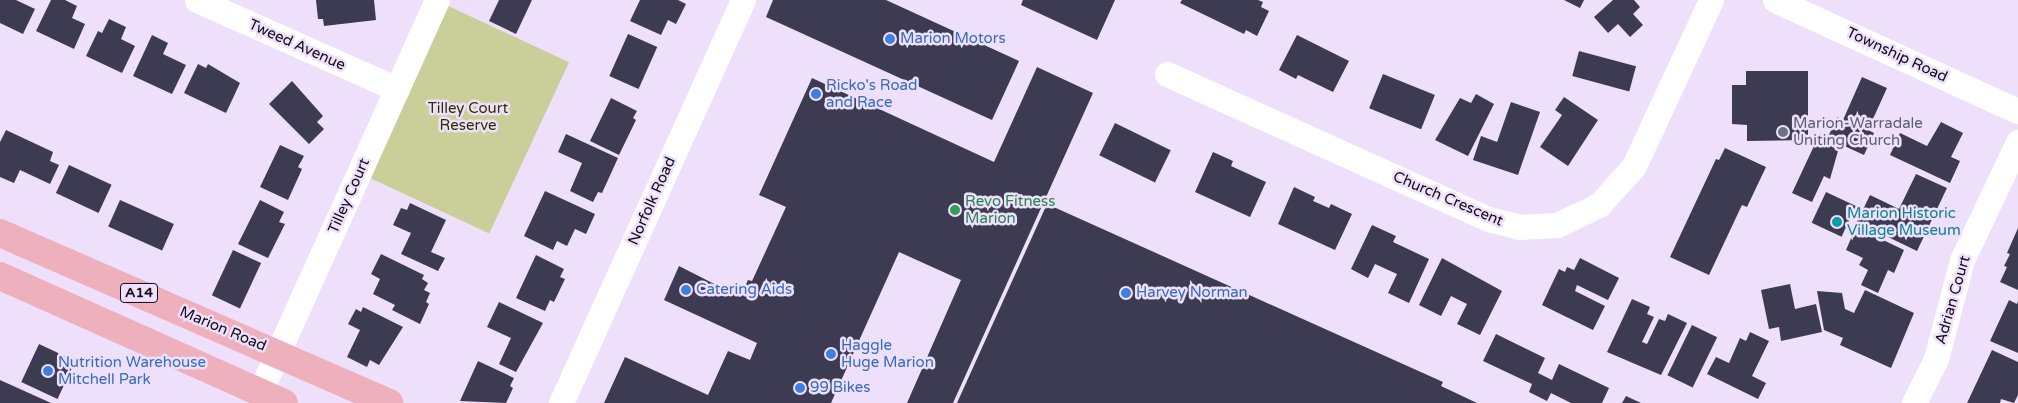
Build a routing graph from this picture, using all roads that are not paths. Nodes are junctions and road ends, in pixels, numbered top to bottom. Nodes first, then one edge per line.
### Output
1 (197, 0) edge
2 (437, 0) edge
3 (743, 0) edge
4 (1711, 0) edge
5 (1775, 0) edge
6 (1167, 74) dead end
7 (396, 89) junction
8 (2018, 111) edge
9 (2018, 142) edge
10 (0, 233) edge
11 (0, 276) edge
12 (278, 352) junction
13 (272, 397) edge
14 (389, 403) edge
15 (561, 403) edge
16 (1914, 403) edge

1 - 7 street, Tweed Avenue
2 - 7 street, Tilley Court
3 - 15 street, Norfolk Road
4 - 6 street, Church Crescent
5 - 8 street, Township Road
7 - 12 street, Tilley Court
9 - 16 street, Adrian Court
10 - 12 main road, Marion Road / A14
11 - 13 main road, A14
12 - 13 street, Tilley Court
12 - 14 main road, Marion Road / A14

